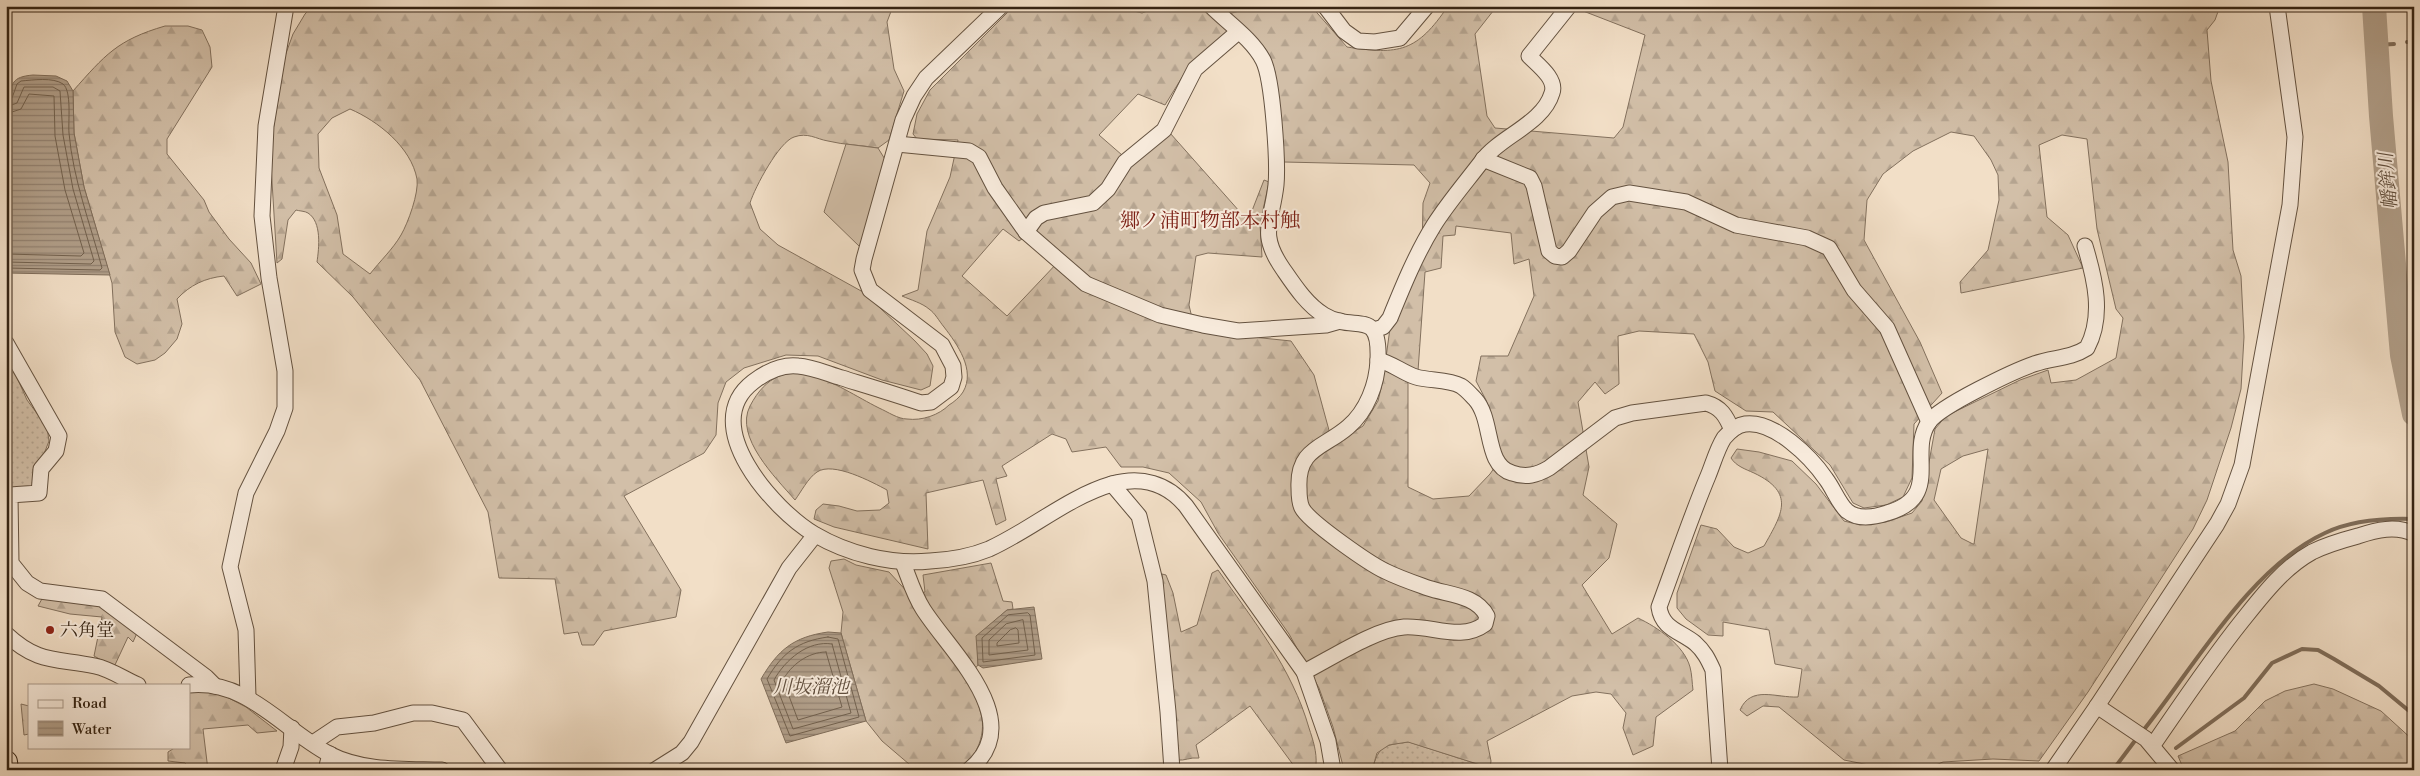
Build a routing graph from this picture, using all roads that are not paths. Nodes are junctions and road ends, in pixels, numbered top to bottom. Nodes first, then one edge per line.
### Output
1 (286, 6) edge
2 (1002, 6) edge
3 (1211, 6) edge
4 (1325, 6) edge
5 (1427, 6) edge
6 (1569, 6) edge
7 (2277, 6) edge
8 (1238, 32) junction
9 (897, 144) junction
10 (1483, 159) junction
11 (1026, 232) junction
12 (2085, 246) dead end
13 (1340, 321) junction
14 (1374, 330) junction
15 (6, 343) edge
16 (1378, 360) junction
17 (1929, 422) junction
18 (1732, 430) junction
19 (1112, 484) junction
20 (815, 534) junction
21 (2414, 534) edge
22 (903, 563) junction
23 (6, 634) edge
24 (1304, 672) junction
25 (136, 684) edge
26 (190, 685) edge
27 (215, 686) junction
28 (248, 697) junction
29 (2098, 706) junction
30 (292, 728) junction
31 (2149, 742) junction
32 (313, 743) junction
33 (330, 754) junction
34 (6, 762) edge
35 (2171, 769) edge
36 (7, 770) edge
37 (283, 770) edge
38 (326, 770) edge
39 (442, 770) edge
40 (500, 770) edge
41 (654, 770) edge
42 (968, 770) edge
43 (1172, 770) edge
44 (1333, 770) edge
45 (1720, 770) edge
46 (2052, 770) edge

1 - 28 street
2 - 9 street
3 - 8 street
4 - 5 street
6 - 10 street
7 - 29 street
8 - 11 street
8 - 13 street
9 - 11 street
9 - 20 street
10 - 14 street
10 - 17 street
11 - 13 street
12 - 17 street
13 - 14 street
14 - 16 street
15 - 27 street
16 - 18 street
16 - 24 street
17 - 18 street
18 - 45 street
19 - 22 street
19 - 24 street
19 - 43 street
20 - 22 street
20 - 41 street
21 - 31 street
22 - 42 street
23 - 25 street
24 - 44 street
26 - 27 street
27 - 28 street
28 - 30 street
29 - 31 street
29 - 46 street
30 - 32 street
30 - 37 street
31 - 35 street
32 - 33 street
32 - 40 street
33 - 38 street
33 - 39 street
34 - 36 highway

